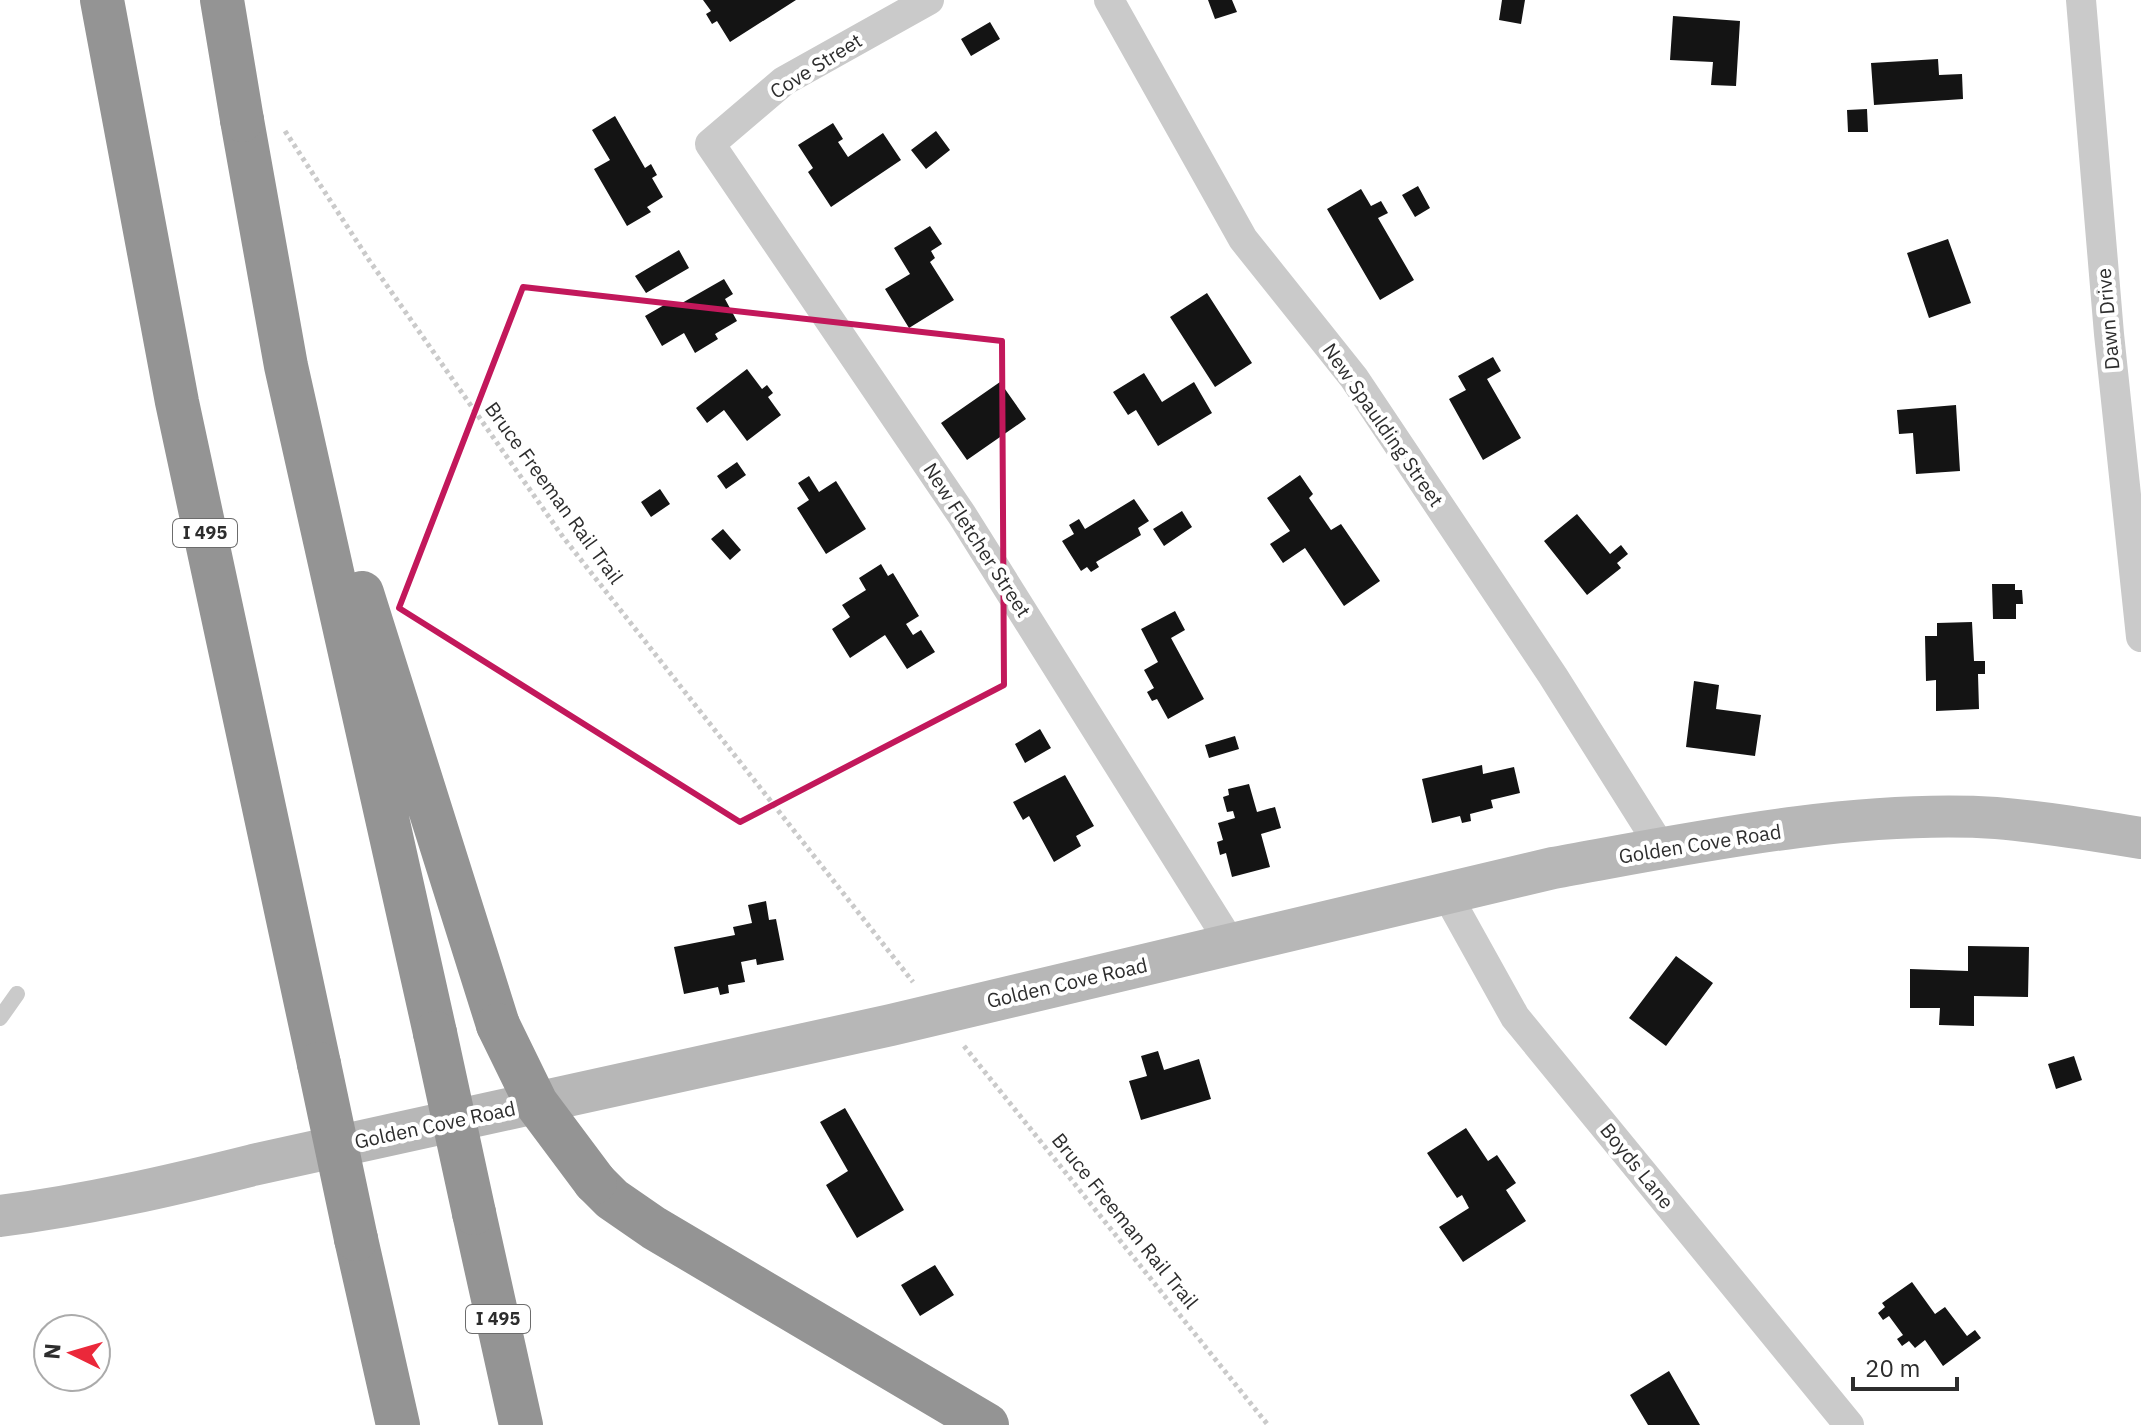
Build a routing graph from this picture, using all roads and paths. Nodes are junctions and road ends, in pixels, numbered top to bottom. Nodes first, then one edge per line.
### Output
1 (102, 0) edge
2 (222, 0) edge
3 (929, 0) edge
4 (1109, 0) edge
5 (2081, 0) edge
6 (284, 130) dead end
7 (710, 144) joint
8 (286, 366) junction
9 (2141, 637) edge
10 (2141, 838) edge
11 (1662, 849) junction
12 (1446, 893) junction
13 (1231, 944) junction
14 (914, 983) dead end
15 (17, 994) dead end
16 (0, 1018) edge
17 (957, 1037) dead end
18 (0, 1216) edge
19 (398, 1425) edge
20 (521, 1425) edge
21 (987, 1425) edge
22 (1268, 1425) edge
23 (1849, 1425) edge

1 - 19 highway, I 495, bridge
2 - 8 highway, I 495, bridge
3 - 7 street, Cove Street
4 - 11 street, New Spaulding Street
5 - 9 street, Dawn Drive
6 - 14 path, Bruce Freeman Rail Trail
7 - 13 street, New Fletcher Street
8 - 20 highway, I 495, bridge
8 - 21 highway, bridge
10 - 11 main road, Golden Cove Road
11 - 12 main road, Golden Cove Road
12 - 13 main road, Golden Cove Road
12 - 23 street, Boyds Lane
13 - 18 main road, Golden Cove Road
15 - 16 lane
17 - 22 path, Bruce Freeman Rail Trail

